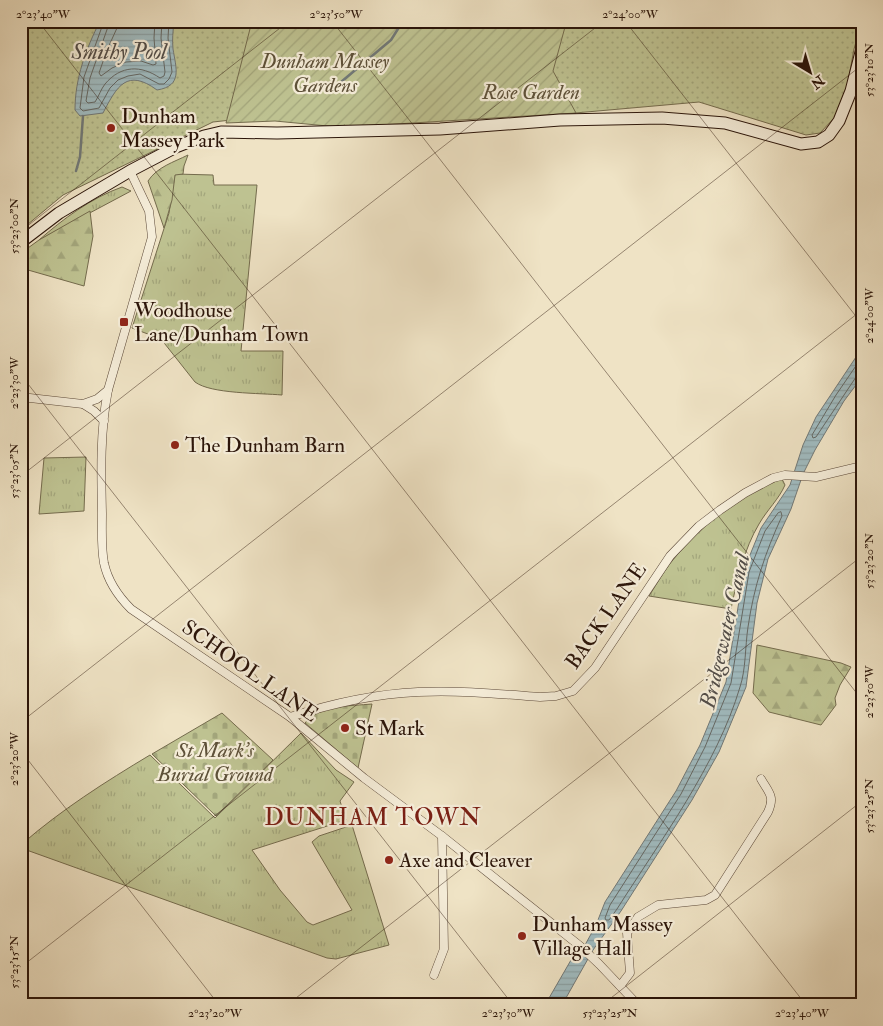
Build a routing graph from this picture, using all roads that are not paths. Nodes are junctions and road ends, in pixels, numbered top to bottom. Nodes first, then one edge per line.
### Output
1 (862, 48) edge
2 (130, 171) junction
3 (21, 242) edge
4 (108, 390) junction
5 (21, 397) edge
6 (83, 404) junction
7 (104, 421) junction
8 (862, 466) edge
9 (290, 717) junction
10 (761, 779) dead end
11 (442, 836) junction
12 (434, 976) dead end
13 (620, 986) junction
14 (638, 1005) edge

1 - 2 main road
2 - 3 main road
2 - 4 street, SCHOOL LANE
4 - 6 street
4 - 7 street, SCHOOL LANE
5 - 6 street
6 - 7 street
7 - 9 street, SCHOOL LANE
8 - 9 street, BACK LANE
9 - 11 street, SCHOOL LANE
10 - 13 street
11 - 12 street
11 - 13 street, SCHOOL LANE
13 - 14 street, SCHOOL LANE

